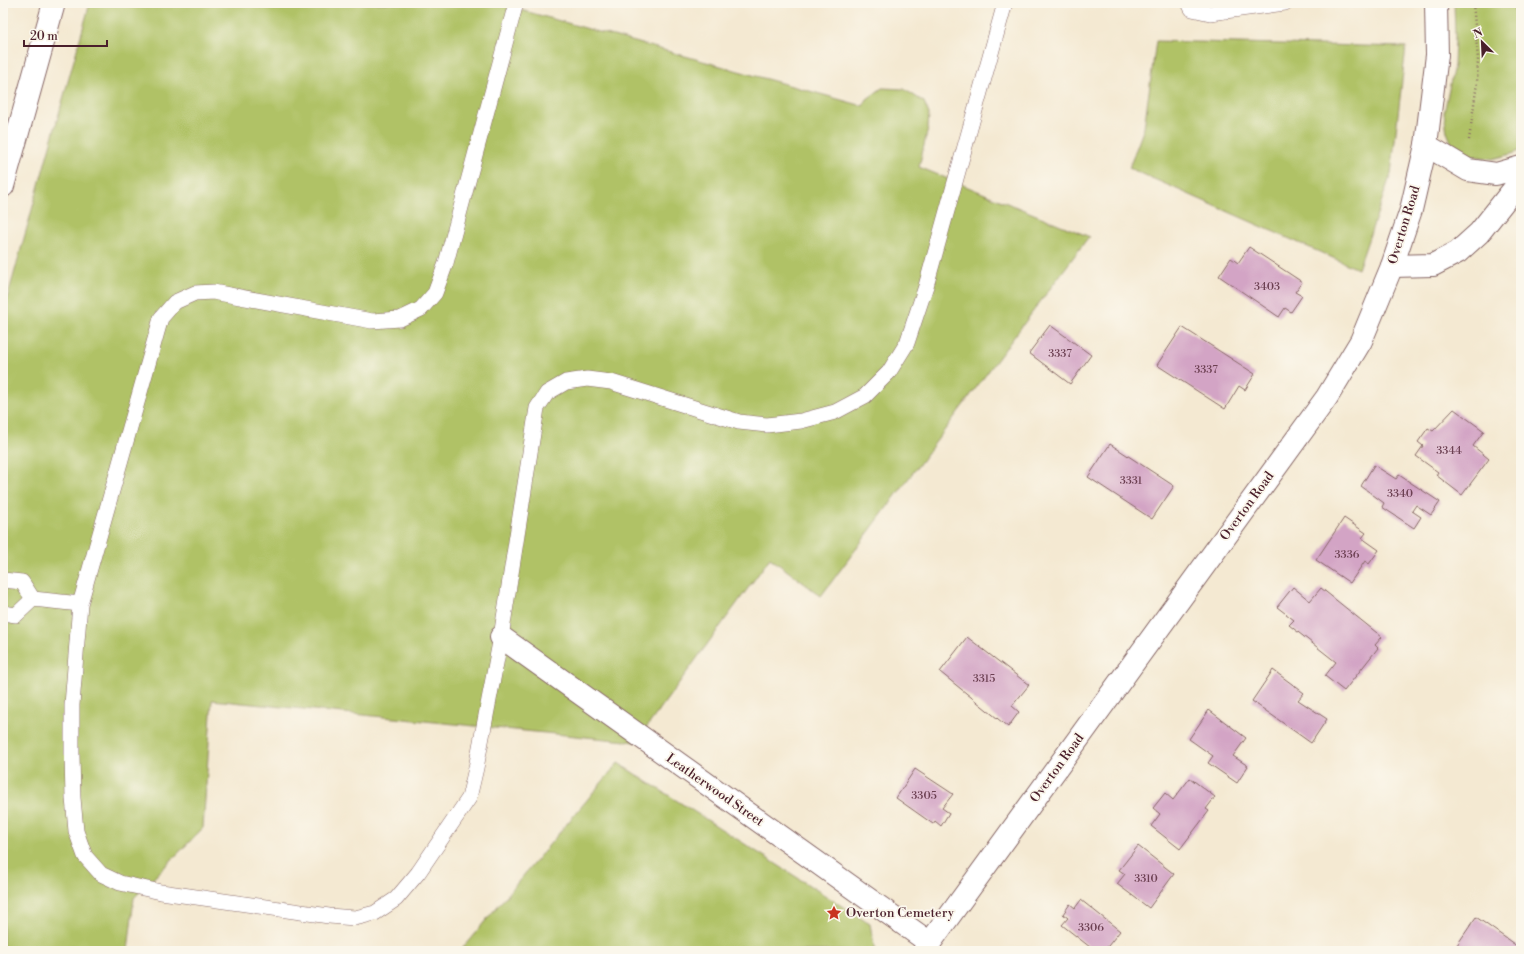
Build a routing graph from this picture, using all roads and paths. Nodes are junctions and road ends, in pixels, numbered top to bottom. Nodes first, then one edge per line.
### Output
1 (54, 3) edge
2 (516, 3) edge
3 (1005, 3) edge
4 (1189, 3) edge
5 (1285, 3) edge
6 (1436, 3) edge
7 (1473, 3) edge
8 (1469, 142) dead end
9 (1426, 146) junction
10 (1521, 167) edge
11 (1521, 180) edge
12 (3, 186) edge
13 (1392, 266) junction
14 (3, 580) edge
15 (33, 599) junction
16 (80, 604) junction
17 (3, 613) edge
18 (501, 637) junction
19 (927, 947) edge

1 - 12 street
2 - 16 lane
3 - 18 lane
4 - 5 lane
6 - 9 street, Overton Road
7 - 8 path
9 - 10 street
9 - 13 street, Overton Road
11 - 13 street
13 - 19 street, Overton Road
14 - 15 lane
15 - 16 lane
15 - 17 lane
16 - 18 lane
18 - 19 street, Leatherwood Street

